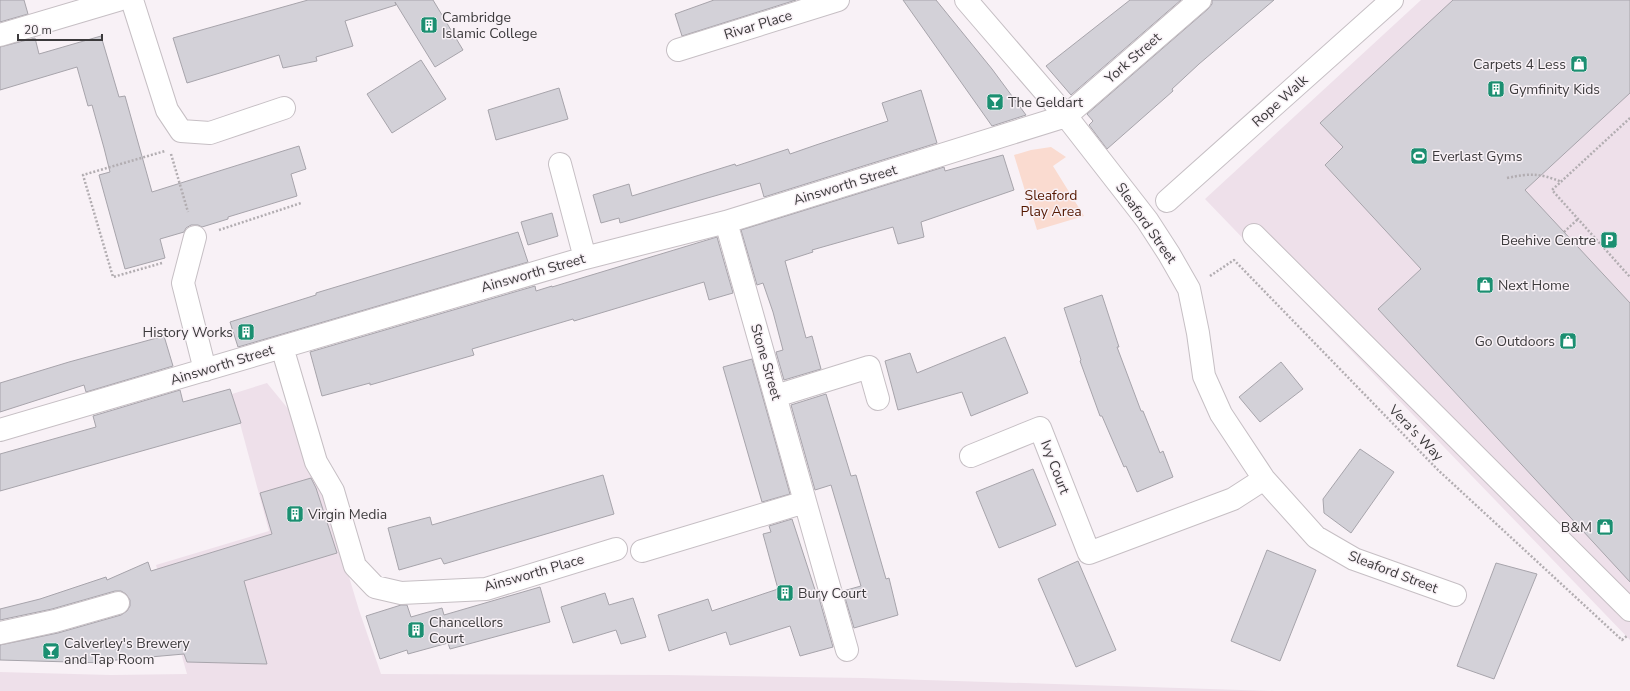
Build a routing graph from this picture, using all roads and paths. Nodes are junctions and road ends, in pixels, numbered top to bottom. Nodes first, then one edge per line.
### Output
1 (118, 0) edge
2 (132, 0) edge
3 (838, 0) edge
4 (966, 0) edge
5 (1200, 0) edge
6 (1392, 0) edge
7 (0, 35) edge
8 (678, 50) dead end
9 (284, 108) dead end
10 (1066, 116) junction
11 (1630, 118) edge
12 (560, 164) dead end
13 (1507, 178) dead end
14 (1562, 182) junction
15 (1168, 201) dead end
16 (301, 203) dead end
17 (1578, 219) junction
18 (726, 222) junction
19 (1564, 232) dead end
20 (1254, 235) dead end
21 (195, 237) junction
22 (585, 258) junction
23 (188, 262) junction
24 (1630, 277) edge
25 (1189, 289) junction
26 (282, 347) junction
27 (205, 370) junction
28 (776, 396) junction
29 (878, 399) dead end
30 (0, 430) edge
31 (971, 456) dead end
32 (1264, 479) junction
33 (805, 502) junction
34 (616, 549) dead end
35 (642, 551) dead end
36 (1455, 595) dead end
37 (118, 602) dead end
38 (1630, 610) edge
39 (0, 633) edge
40 (1630, 633) edge
41 (847, 650) dead end

1 - 7 street
2 - 9 street
3 - 8 street, Rivar Place
4 - 10 street, Sleaford Street
5 - 10 street, York Street
6 - 15 street, Rope Walk
10 - 18 street, Ainsworth Street
10 - 25 street, Sleaford Street
11 - 14 path
12 - 22 street
13 - 14 path
14 - 17 path
16 - 21 path
17 - 19 path
17 - 24 path
18 - 22 street, Ainsworth Street
18 - 28 street, Stone Street
20 - 38 street
21 - 23 street
21 - 23 path
22 - 26 street, Ainsworth Street
23 - 27 street
25 - 32 street, Sleaford Street
25 - 40 path, Vera's Way
26 - 27 street, Ainsworth Street
26 - 34 street, Ainsworth Place
27 - 30 street, Ainsworth Street
28 - 29 street
28 - 33 street, Stone Street
31 - 32 street, Ivy Court
32 - 36 street, Sleaford Street
33 - 35 street
33 - 41 street, Stone Street
37 - 39 street

